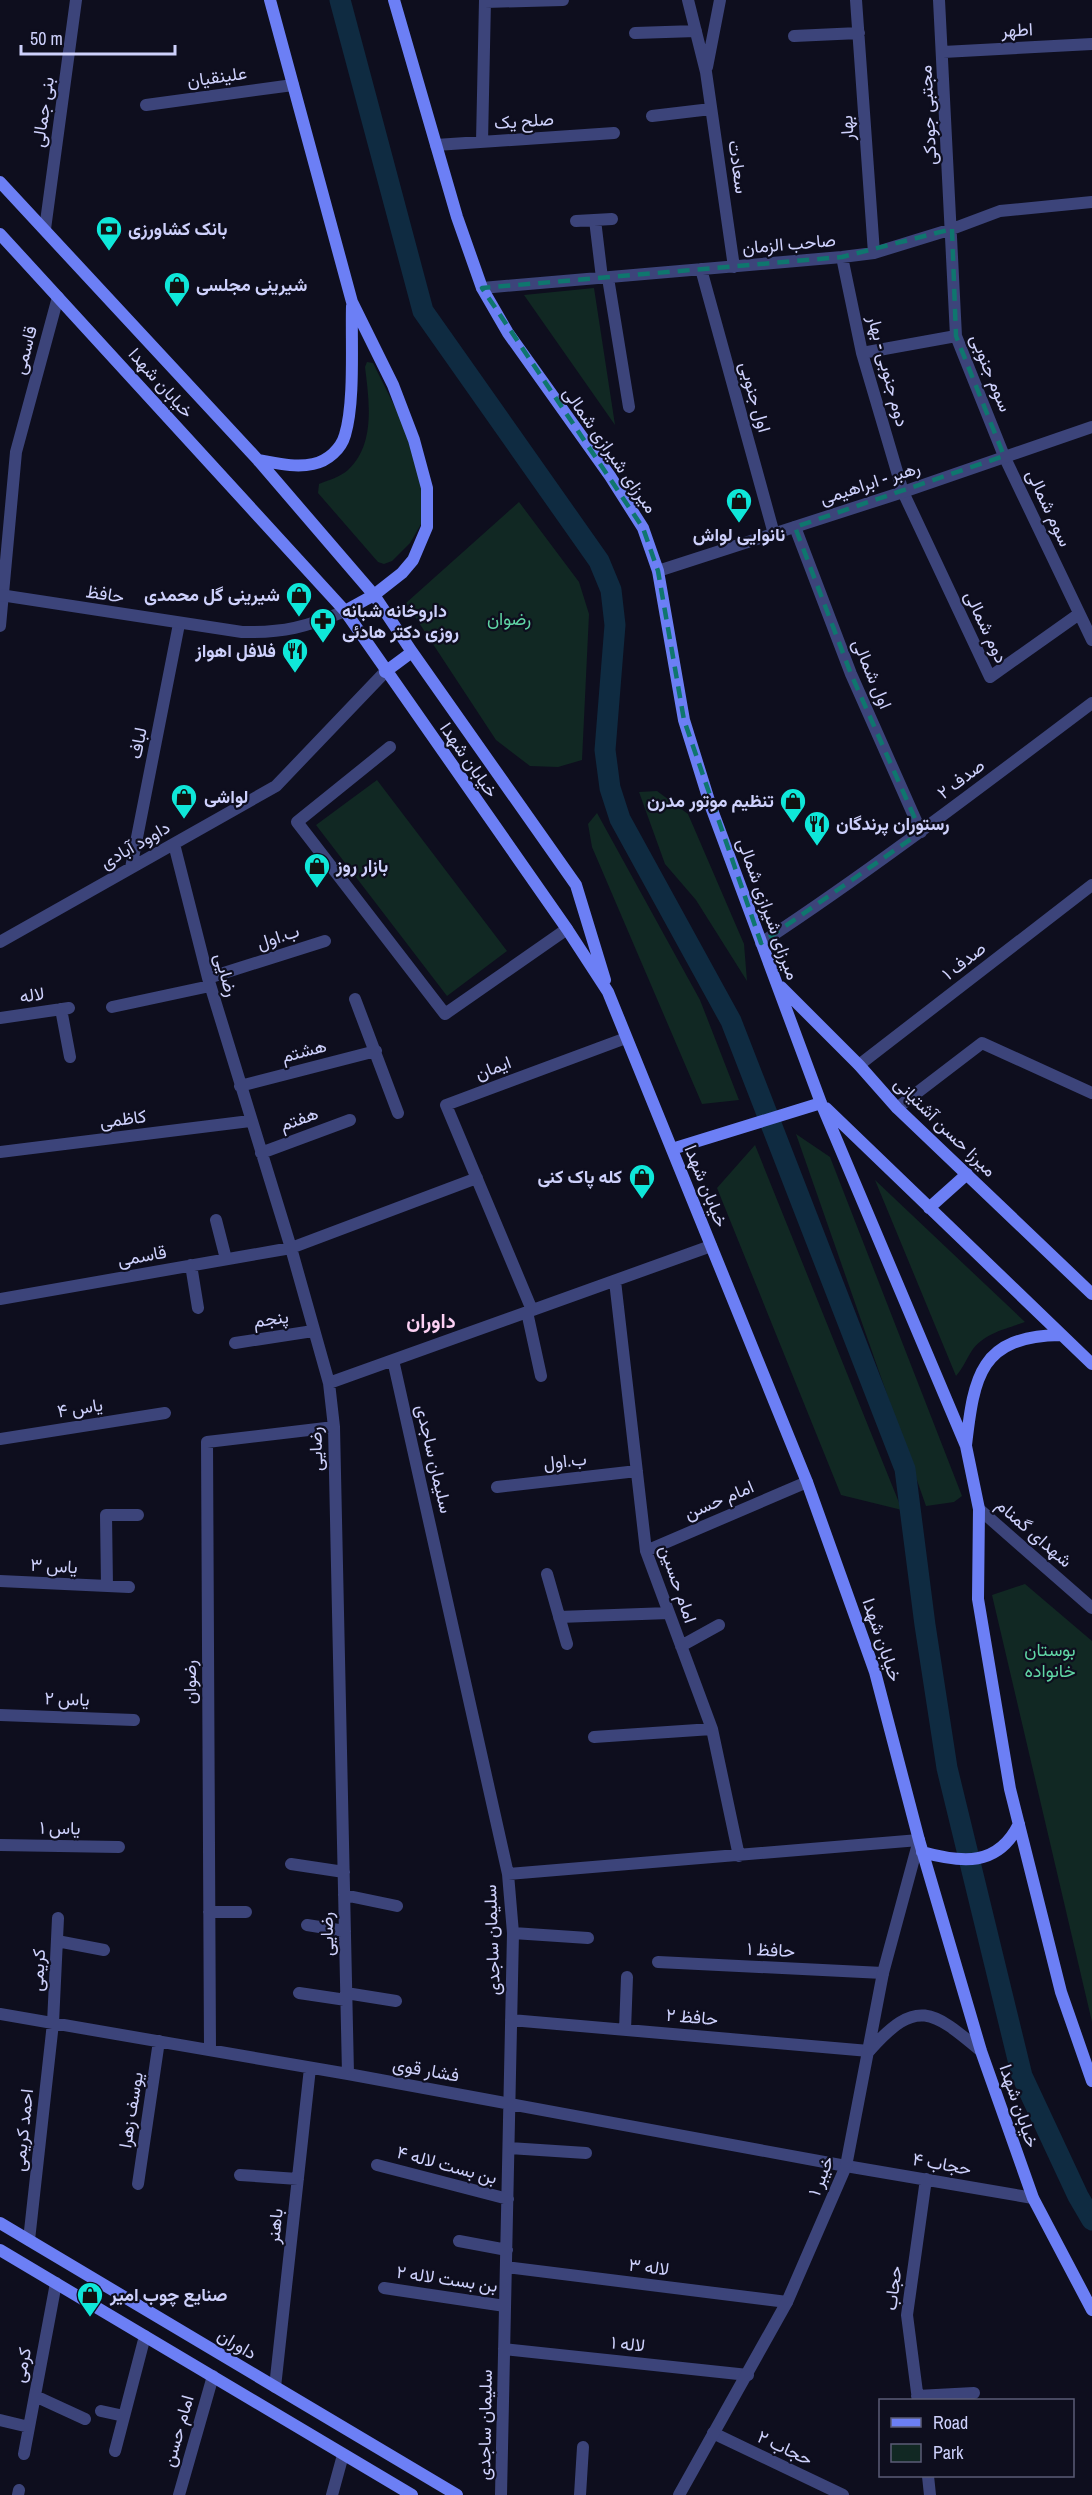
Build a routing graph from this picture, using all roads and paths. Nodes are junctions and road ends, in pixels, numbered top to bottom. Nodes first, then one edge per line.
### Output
1 (76, 0) edge
2 (270, 0) edge
3 (394, 0) edge
4 (563, 0) edge
5 (688, 0) edge
6 (720, 0) edge
7 (856, 0) edge
8 (939, 0) edge
9 (485, 1) edge
10 (696, 31) junction
11 (635, 33) dead end
12 (858, 33) junction
13 (794, 36) dead end
14 (1092, 44) edge
15 (943, 52) junction
16 (706, 72) junction
17 (293, 85) junction
18 (146, 105) dead end
19 (711, 109) junction
20 (652, 116) dead end
21 (614, 132) dead end
22 (482, 142) junction
23 (436, 145) junction
24 (0, 182) edge
25 (1092, 202) edge
26 (612, 219) dead end
27 (595, 220) junction
28 (576, 221) dead end
29 (952, 229) junction
30 (45, 230) junction
31 (0, 234) edge
32 (874, 253) junction
33 (842, 257) junction
34 (734, 267) junction
35 (701, 269) junction
36 (605, 278) junction
37 (482, 288) junction
38 (58, 297) junction
39 (352, 302) junction
40 (956, 336) junction
41 (862, 353) junction
42 (629, 407) dead end
43 (1092, 427) edge
44 (1004, 456) junction
45 (258, 460) junction
46 (903, 492) junction
47 (795, 527) junction
48 (774, 534) junction
49 (658, 571) junction
50 (2, 595) edge
51 (374, 595) junction
52 (345, 611) junction
53 (1079, 614) junction
54 (179, 624) junction
55 (0, 626) edge
56 (1092, 640) edge
57 (412, 652) junction
58 (385, 672) junction
59 (1092, 703) edge
60 (390, 747) dead end
61 (921, 832) junction
62 (174, 844) junction
63 (131, 868) junction
64 (1092, 885) edge
65 (567, 929) junction
66 (325, 941) dead end
67 (0, 942) edge
68 (761, 943) junction
69 (209, 982) junction
70 (776, 983) junction
71 (608, 992) junction
72 (355, 999) dead end
73 (112, 1007) dead end
74 (0, 1018) edge
75 (626, 1038) junction
76 (376, 1051) junction
77 (70, 1057) dead end
78 (859, 1065) junction
79 (240, 1086) junction
80 (1092, 1093) edge
81 (821, 1103) junction
82 (897, 1108) junction
83 (398, 1113) dead end
84 (350, 1120) dead end
85 (250, 1121) junction
86 (672, 1149) junction
87 (0, 1152) edge
88 (261, 1153) junction
89 (967, 1174) junction
90 (477, 1178) junction
91 (929, 1208) junction
92 (216, 1220) dead end
93 (711, 1246) junction
94 (291, 1248) junction
95 (226, 1259) junction
96 (191, 1265) junction
97 (615, 1281) junction
98 (1092, 1294) edge
99 (0, 1299) edge
100 (198, 1308) dead end
101 (529, 1311) junction
102 (313, 1331) junction
103 (1061, 1335) junction
104 (235, 1343) dead end
105 (393, 1360) junction
106 (1092, 1364) edge
107 (541, 1376) dead end
108 (329, 1383) junction
109 (165, 1413) dead end
110 (334, 1427) junction
111 (0, 1439) edge
112 (966, 1446) junction
113 (637, 1471) junction
114 (807, 1482) junction
115 (497, 1487) dead end
116 (979, 1509) junction
117 (138, 1515) dead end
118 (646, 1551) junction
119 (547, 1574) dead end
120 (0, 1581) edge
121 (107, 1586) junction
122 (129, 1587) dead end
123 (1092, 1608) edge
124 (669, 1613) junction
125 (559, 1617) junction
126 (719, 1625) dead end
127 (567, 1644) dead end
128 (681, 1646) junction
129 (0, 1715) edge
130 (134, 1720) dead end
131 (712, 1729) junction
132 (594, 1737) dead end
133 (1019, 1824) junction
134 (0, 1845) edge
135 (920, 1846) junction
136 (119, 1847) dead end
137 (739, 1856) junction
138 (291, 1864) dead end
139 (344, 1872) junction
140 (508, 1874) junction
141 (344, 1895) junction
142 (397, 1906) dead end
143 (210, 1912) junction
144 (246, 1912) dead end
145 (58, 1918) dead end
146 (307, 1925) dead end
147 (345, 1931) junction
148 (513, 1933) junction
149 (588, 1938) dead end
150 (57, 1941) junction
151 (104, 1950) dead end
152 (658, 1962) dead end
153 (883, 1973) junction
154 (627, 1977) dead end
155 (299, 1993) dead end
156 (346, 1996) junction
157 (396, 2001) dead end
158 (0, 2014) edge
159 (512, 2020) junction
160 (53, 2023) junction
161 (625, 2030) junction
162 (159, 2041) junction
163 (210, 2050) junction
164 (869, 2051) junction
165 (981, 2051) junction
166 (310, 2068) junction
167 (348, 2074) junction
168 (1092, 2081) edge
169 (510, 2103) junction
170 (509, 2148) junction
171 (586, 2153) dead end
172 (377, 2165) dead end
173 (846, 2166) junction
174 (240, 2175) dead end
175 (298, 2179) junction
176 (926, 2179) junction
177 (138, 2184) dead end
178 (1033, 2198) junction
179 (508, 2199) junction
180 (0, 2223) edge
181 (29, 2240) junction
182 (459, 2241) dead end
183 (0, 2250) edge
184 (507, 2250) junction
185 (506, 2267) junction
186 (56, 2283) junction
187 (384, 2288) dead end
188 (787, 2302) junction
189 (505, 2306) junction
190 (1092, 2310) edge
191 (145, 2336) junction
192 (504, 2349) junction
193 (748, 2375) junction
194 (213, 2376) junction
195 (275, 2388) junction
196 (974, 2393) dead end
197 (35, 2396) junction
198 (918, 2398) edge
199 (101, 2411) dead end
200 (124, 2416) junction
201 (85, 2419) dead end
202 (0, 2420) edge
203 (29, 2427) junction
204 (713, 2433) junction
205 (583, 2447) dead end
206 (115, 2451) dead end
207 (24, 2454) dead end
208 (343, 2455) junction
209 (928, 2477) edge
210 (835, 2493) edge
211 (179, 2495) edge
212 (332, 2495) edge
213 (412, 2495) edge
214 (456, 2495) edge
215 (501, 2495) edge
216 (580, 2495) edge
217 (678, 2495) edge
218 (930, 2495) edge

1 - 30 street, بنی جمالی
2 - 17 main road
3 - 23 main road, میرزای شیرازی شمالی
4 - 9 street
5 - 10 street
6 - 16 street
7 - 12 street, بهار
8 - 15 street, مجتبی جودکی
9 - 22 street
10 - 11 street
10 - 16 street
12 - 13 street
12 - 32 street, بهار
14 - 15 street, اطهر
15 - 29 street, مجتبی جودکی
16 - 19 street, سعادت
17 - 18 street, علینقیان
17 - 39 main road
19 - 20 street
19 - 34 street, سعادت
21 - 22 street, صلح یک
22 - 23 street, صلح یک
23 - 37 main road, میرزای شیرازی شمالی
24 - 30 main road, خیابان شهدا
25 - 29 street, صاحب الزمان
26 - 27 street
27 - 28 street
27 - 36 street
29 - 32 street, صاحب الزمان
29 - 40 street, سوم جنوبی
30 - 45 main road, خیابان شهدا
31 - 38 main road, خیابان شهدا
32 - 33 street, صاحب الزمان
33 - 34 street, صاحب الزمان
33 - 41 street, دوم جنوبی - بهار
34 - 35 street, صاحب الزمان
35 - 36 street, صاحب الزمان
35 - 48 street, اول جنوبی
36 - 37 street, صاحب الزمان
36 - 42 street
37 - 49 main road, میرزای شیرازی شمالی
38 - 50 street, قاسمی
38 - 52 main road, خیابان شهدا
39 - 45 main road
39 - 51 main road
40 - 41 street
40 - 44 street, سوم جنوبی
41 - 46 street, دوم جنوبی - بهار
43 - 44 street, رهبر - ابراهیمی
44 - 46 street, رهبر - ابراهیمی
44 - 53 street, سوم شمالی
45 - 51 main road, خیابان شهدا
46 - 47 street, رهبر - ابراهیمی
46 - 53 street, دوم شمالی
47 - 48 street, رهبر - ابراهیمی
47 - 61 street, اول شمالی
48 - 49 street, رهبر - ابراهیمی
49 - 68 main road, میرزای شیرازی شمالی
50 - 54 street, حافظ
50 - 55 street, قاسمی
51 - 52 main road
51 - 57 main road, خیابان شهدا
52 - 54 street, حافظ
52 - 58 main road, خیابان شهدا
53 - 56 street, سوم شمالی
54 - 63 street, لباف
57 - 58 main road
57 - 71 main road, خیابان شهدا
58 - 62 street, داوود آبادی
58 - 65 main road, خیابان شهدا
59 - 61 street, صدف ۲
60 - 65 street
61 - 68 street, صدف ۲
62 - 63 street, داوود آبادی
62 - 69 street, رضایی
63 - 67 street, داوود آبادی
64 - 78 street, صدف ۱
65 - 71 main road, خیابان شهدا
66 - 69 street, ب.اول
68 - 70 main road, میرزای شیرازی شمالی
69 - 73 street, ب.اول
69 - 79 street, رضایی
70 - 78 main road, میرزا حسن آشتیانی
70 - 81 main road, میرزای شیرازی شمالی
71 - 75 main road, خیابان شهدا
72 - 76 street
74 - 77 street, لاله
75 - 86 main road, خیابان شهدا
75 - 90 street, ایمان
76 - 79 street, هشتم
76 - 83 street
78 - 82 main road, میرزا حسن آشتیانی
79 - 85 street, رضایی
80 - 82 street
81 - 86 main road
81 - 91 main road
81 - 112 main road
82 - 89 main road, میرزا حسن آشتیانی
84 - 88 street, هفتم
85 - 87 street, کاظمی
85 - 88 street, رضایی
86 - 93 main road, خیابان شهدا
88 - 94 street, رضایی
89 - 91 main road
89 - 98 main road, میرزا حسن آشتیانی
90 - 94 street
90 - 101 street, ایمان
91 - 103 main road
92 - 95 street
93 - 97 street
93 - 114 main road, خیابان شهدا
94 - 95 street, قاسمی
94 - 102 street, رضایی
95 - 96 street, قاسمی
96 - 99 street, قاسمی
96 - 100 street
97 - 101 street
97 - 113 street, امام حسین
101 - 105 street
101 - 107 street, ایمان
102 - 104 street, پنجم
102 - 108 street, رضایی
103 - 106 main road
103 - 112 main road
105 - 108 street
105 - 140 street, سلیمان ساجدی
108 - 110 street, رضایی
109 - 111 street, یاس ۴
110 - 139 street, رضایی
110 - 143 street, رضوان
112 - 116 main road
113 - 115 street, ب.اول
113 - 118 street, امام حسین
114 - 118 street, امام حسن
114 - 135 main road, خیابان شهدا
116 - 123 street, شهدای گمنام
116 - 133 main road
117 - 121 street
118 - 124 street, امام حسین
119 - 125 street
120 - 121 street, یاس ۳
121 - 122 street, یاس ۳
124 - 125 street
124 - 128 street, امام حسین
125 - 127 street
126 - 128 street
128 - 131 street, امام حسین
129 - 130 street, یاس ۲
131 - 132 street
131 - 137 street, امام حسین
133 - 135 main road
133 - 168 main road
134 - 136 street, یاس ۱
135 - 137 street
135 - 153 street, خیبر ۱
135 - 165 main road, خیابان شهدا
137 - 140 street
138 - 139 street
139 - 141 street, رضایی
140 - 148 street, سلیمان ساجدی
141 - 142 street
141 - 147 street, رضایی
143 - 144 street
143 - 163 street, رضوان
145 - 150 street, کریمی
146 - 147 street
147 - 156 street, رضایی
148 - 149 street
148 - 159 street, سلیمان ساجدی
150 - 151 street
150 - 160 street, کریمی
152 - 153 street, حافظ ۱
153 - 164 street, خیبر ۱
154 - 161 street
155 - 156 street
156 - 157 street
156 - 167 street, رضایی
158 - 160 street, فشار قوی
159 - 161 street, حافظ ۲
159 - 169 street, سلیمان ساجدی
160 - 162 street, فشار قوی
160 - 181 street, احمد کریمی
161 - 164 street, حافظ ۲
162 - 163 street, فشار قوی
162 - 177 street, یوسف زهرا
163 - 166 street, فشار قوی
164 - 165 street
164 - 173 street, خیبر ۱
165 - 178 main road, خیابان شهدا
166 - 167 street, فشار قوی
166 - 175 street, باهنر
167 - 169 street, فشار قوی
169 - 170 street, سلیمان ساجدی
169 - 173 street, فشار قوی
170 - 171 street
170 - 179 street, سلیمان ساجدی
172 - 179 street, بن بست لاله ۴
173 - 176 street, حجاب ۴
173 - 188 street, خیبر ۱
174 - 175 street
175 - 195 street, باهنر
176 - 178 street, حجاب ۴
176 - 198 street, حجاب
178 - 190 main road, خیابان شهدا
179 - 184 street, سلیمان ساجدی
180 - 181 main road, داوران
181 - 195 main road, داوران
182 - 184 street
183 - 186 main road
184 - 185 street, سلیمان ساجدی
185 - 188 street, لاله ۳
185 - 189 street, سلیمان ساجدی
186 - 191 main road
186 - 197 street, کرمی
187 - 189 street, بن بست لاله ۲
188 - 193 street, خیبر ۱
189 - 192 street, سلیمان ساجدی
191 - 194 main road
191 - 200 street
192 - 193 street, لاله ۱
192 - 215 street, سلیمان ساجدی
193 - 204 street, خیبر ۱
194 - 208 main road
194 - 211 street, امام حسن
195 - 214 main road, داوران
196 - 198 street
197 - 201 street
197 - 203 street, کرمی
199 - 200 street
200 - 206 street
202 - 203 street
203 - 207 street, کرمی
204 - 210 street, حجاب ۲
204 - 217 street, خیبر ۱
205 - 216 street
208 - 212 street
208 - 213 main road
209 - 218 street

